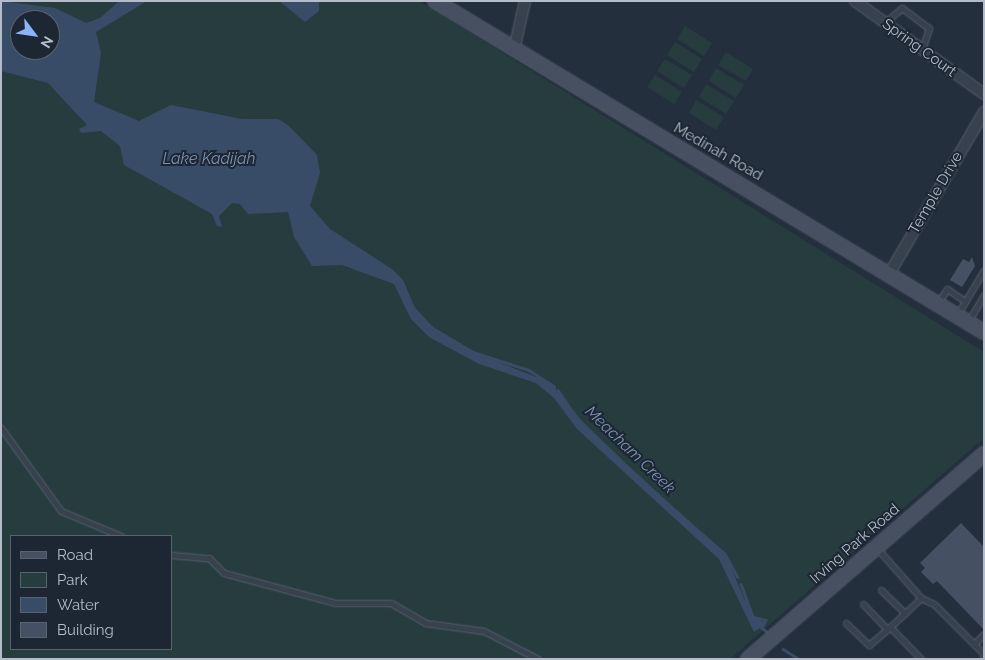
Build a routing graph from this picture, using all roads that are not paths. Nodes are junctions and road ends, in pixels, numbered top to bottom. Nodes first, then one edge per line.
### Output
1 (435, 1) edge
2 (525, 1) edge
3 (855, 1) edge
4 (884, 23) junction
5 (514, 50) junction
6 (921, 51) junction
7 (984, 94) edge
8 (984, 112) edge
9 (984, 270) edge
10 (889, 274) junction
11 (984, 295) edge
12 (965, 300) junction
13 (937, 304) junction
14 (962, 319) junction
15 (984, 332) edge
16 (1, 428) edge
17 (984, 454) edge
18 (118, 535) edge
19 (876, 547) junction
20 (172, 555) edge
21 (882, 590) dead end
22 (921, 598) junction
23 (864, 604) dead end
24 (905, 613) junction
25 (846, 623) dead end
26 (888, 628) junction
27 (984, 634) edge
28 (974, 644) junction
29 (983, 657) edge
30 (538, 659) edge
31 (748, 659) edge
32 (921, 659) edge

1 - 5 main road, Medinah Road
2 - 5 street
3 - 4 street, Spring Court
4 - 6 street, Spring Court
4 - 6 lane
5 - 10 main road, Medinah Road
6 - 7 street, Spring Court
8 - 10 street, Temple Drive
9 - 12 lane
10 - 13 main road, Medinah Road
11 - 14 lane
12 - 13 lane
12 - 14 lane
13 - 14 main road, Medinah Road
14 - 15 main road, Medinah Road
16 - 18 lane
17 - 19 main road, Irving Park Road
19 - 22 lane
19 - 31 main road, Irving Park Road
20 - 30 lane
21 - 24 lane
22 - 24 lane
22 - 28 lane
23 - 26 lane
24 - 26 lane
25 - 26 lane
26 - 32 lane
27 - 28 lane
28 - 29 lane

